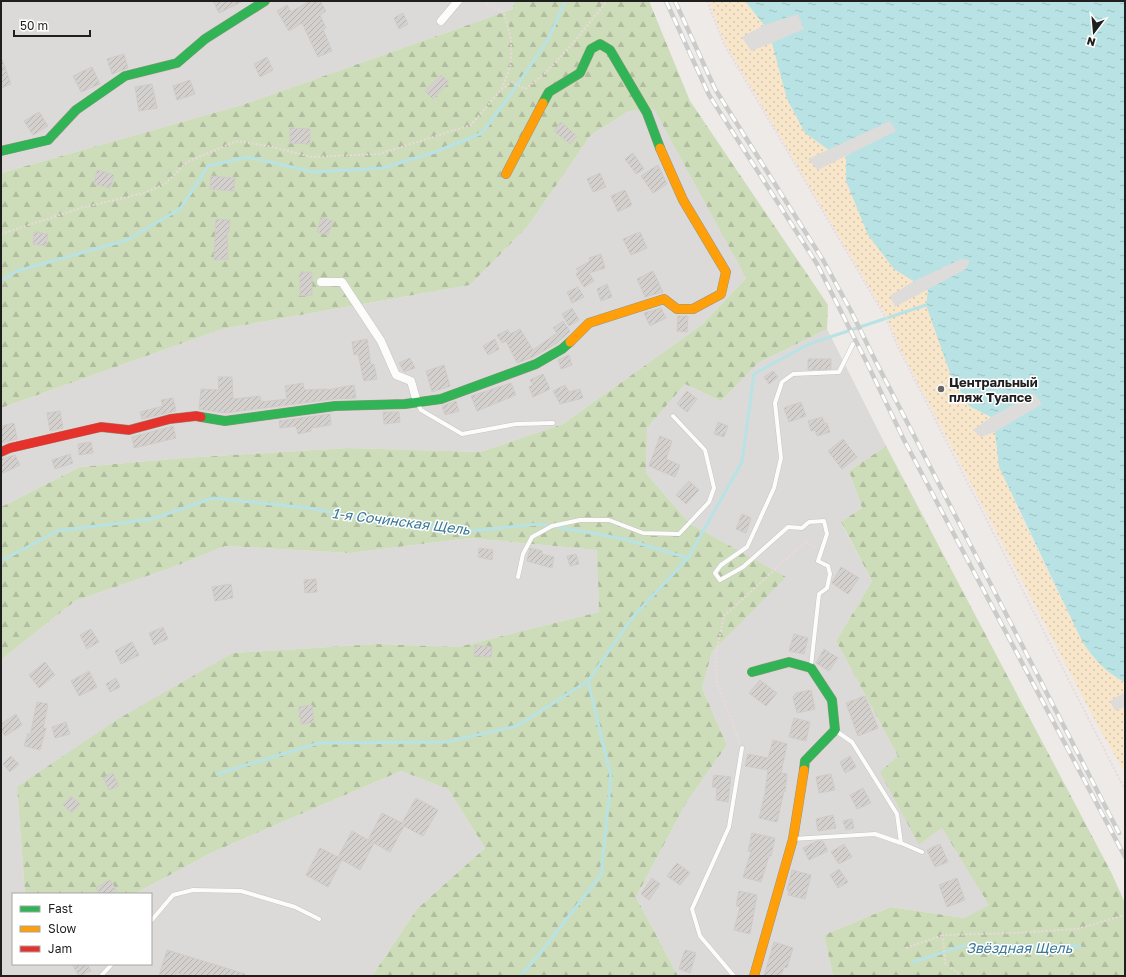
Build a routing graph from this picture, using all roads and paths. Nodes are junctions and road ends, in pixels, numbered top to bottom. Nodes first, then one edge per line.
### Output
1 (265, 1) edge
2 (458, 1) edge
3 (486, 1) edge
4 (607, 1) edge
5 (707, 1) edge
6 (441, 21) dead end
7 (501, 90) junction
8 (1, 151) edge
9 (506, 174) dead end
10 (1, 234) edge
11 (321, 282) dead end
12 (853, 344) dead end
13 (417, 402) junction
14 (673, 416) dead end
15 (553, 423) dead end
16 (1, 452) edge
17 (820, 552) junction
18 (518, 578) dead end
19 (811, 668) junction
20 (752, 672) dead end
21 (835, 730) junction
22 (742, 748) joint
23 (1125, 790) edge
24 (793, 839) junction
25 (901, 842) junction
26 (922, 852) dead end
27 (1125, 915) edge
28 (152, 920) edge
29 (319, 920) dead end
30 (943, 935) junction
31 (906, 948) dead end
32 (111, 965) edge
33 (101, 976) edge
34 (734, 976) edge
35 (754, 976) edge
36 (962, 976) edge

1 - 8 street
2 - 6 street
3 - 7 path
4 - 7 path
5 - 23 path
7 - 10 path
9 - 13 street
11 - 13 street
12 - 17 lane
13 - 15 lane
13 - 16 street
14 - 18 lane
17 - 19 lane
17 - 22 path
19 - 20 street
19 - 21 street
21 - 24 street
21 - 25 lane
22 - 34 lane
24 - 25 lane
24 - 35 street
25 - 26 lane
27 - 30 path
28 - 29 lane
30 - 31 path
30 - 36 path
32 - 33 lane

